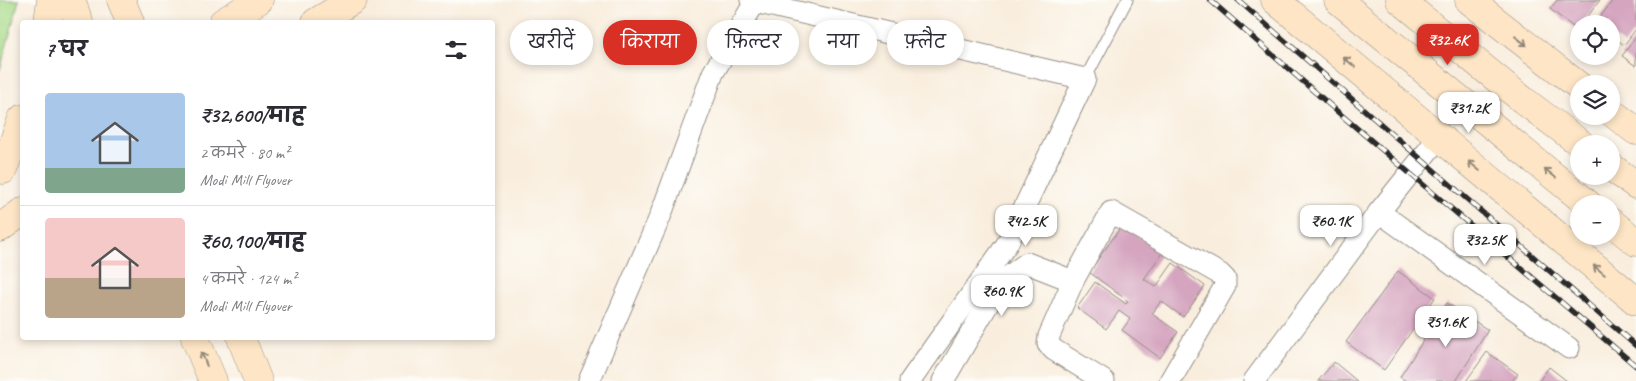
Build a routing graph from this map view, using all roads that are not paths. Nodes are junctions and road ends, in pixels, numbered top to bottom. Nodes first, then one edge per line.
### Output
1 (51, 0) edge
2 (71, 0) edge
3 (121, 0) edge
4 (259, 0) edge
5 (354, 0) edge
6 (1127, 0) edge
7 (1275, 0) edge
8 (1338, 0) edge
9 (1400, 0) edge
10 (1469, 0) edge
11 (753, 1) edge
12 (48, 20) edge
13 (77, 20) edge
14 (129, 20) edge
15 (226, 20) edge
16 (319, 20) edge
17 (1570, 79) edge
18 (1085, 80) junction
19 (1620, 119) edge
20 (20, 126) edge
21 (1636, 131) edge
22 (1570, 136) edge
23 (1439, 137) junction
24 (9, 166) edge
25 (1620, 173) edge
26 (1636, 185) edge
27 (1577, 195) edge
28 (1380, 212) junction
29 (1620, 229) edge
30 (1636, 242) edge
31 (1074, 281) junction
32 (1636, 301) edge
33 (196, 340) edge
34 (242, 340) edge
35 (1569, 348) dead end
36 (213, 381) edge
37 (258, 381) edge
38 (589, 381) edge
39 (910, 381) edge
40 (943, 381) edge
41 (1104, 381) edge
42 (1170, 381) edge
43 (1254, 381) edge

1 - 12 main road
2 - 13 main road
3 - 14 main road
4 - 15 main road
5 - 16 main road
6 - 18 lane
23 -> 7 main road
27 -> 8 main road
9 - 22 main road
10 -> 17 main road
11 - 18 street
11 - 38 street
18 - 39 street
19 - 21 main road
20 - 24 main road
23 - 28 street
32 -> 23 main road
25 - 26 main road
28 - 35 street
28 - 43 street
29 - 30 main road
31 - 40 street
31 - 41 street
31 - 42 street
36 -> 33 main road
34 - 37 main road

